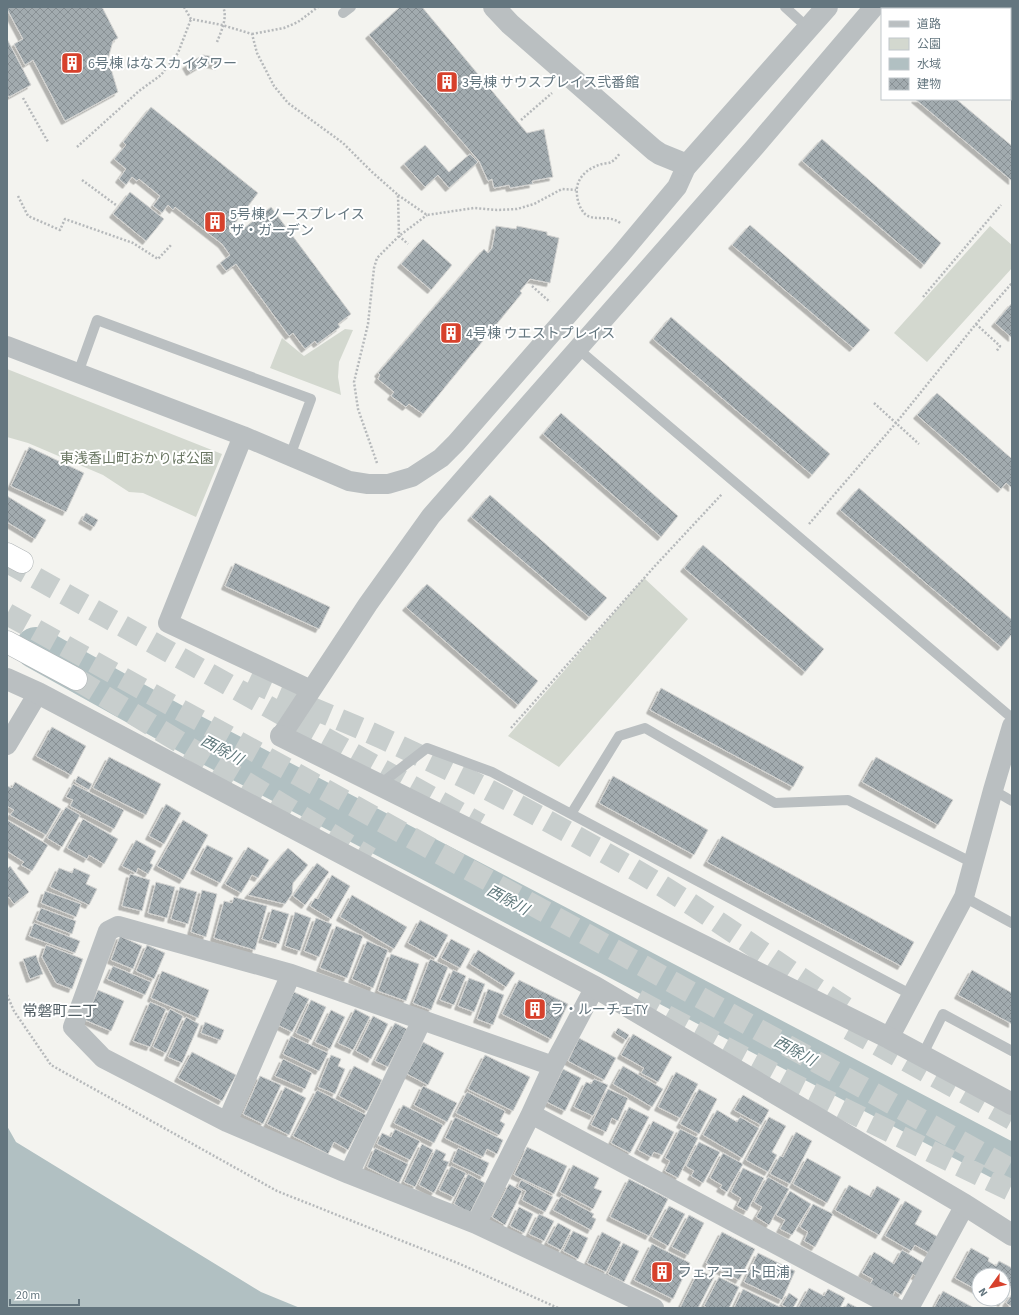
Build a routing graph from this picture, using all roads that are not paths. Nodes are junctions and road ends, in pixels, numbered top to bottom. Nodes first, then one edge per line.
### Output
1 (785, 7) edge
2 (827, 7) edge
3 (874, 7) edge
4 (496, 8) edge
5 (808, 28) junction
6 (687, 165) junction
7 (7, 346) edge
8 (578, 349) junction
9 (78, 373) junction
10 (243, 436) junction
11 (290, 456) junction
12 (7, 642) edge
13 (7, 679) edge
14 (76, 679) tunnel mouth
15 (311, 690) junction
16 (38, 693) junction
17 (1012, 718) edge
18 (1012, 726) edge
19 (281, 736) joint
20 (7, 745) edge
21 (379, 785) junction
22 (993, 790) junction
23 (1012, 801) edge
24 (571, 814) junction
25 (973, 864) junction
26 (964, 897) junction
27 (1012, 923) edge
28 (291, 974) junction
29 (595, 987) junction
30 (912, 995) junction
31 (422, 1020) junction
32 (889, 1038) junction
33 (1012, 1051) edge
34 (922, 1056) junction
35 (553, 1066) junction
36 (1012, 1104) edge
37 (531, 1114) junction
38 (227, 1122) junction
39 (349, 1174) junction
40 (965, 1205) junction
41 (476, 1224) junction
42 (1012, 1235) edge
43 (654, 1308) edge
44 (896, 1308) edge
45 (909, 1308) edge

1 - 5 lane
2 - 5 street
3 - 8 street
4 - 6 street
5 - 6 street
6 - 11 street
7 - 9 street
8 - 15 street
8 - 17 lane
9 - 10 street
9 - 11 lane
10 - 11 street
10 - 15 street
12 - 14 highway
13 - 16 street
15 - 19 street
16 - 20 street
16 - 29 street
18 - 22 street
19 - 21 street
21 - 24 lane
21 - 32 street
22 - 23 lane
22 - 25 street
24 - 25 lane
24 - 30 lane
25 - 26 street
26 - 27 lane
26 - 30 street
28 - 31 street
28 - 38 street
28 - 38 street
29 - 35 street
29 - 40 street
30 - 32 street
31 - 35 street
31 - 39 street
32 - 34 street
33 - 34 lane
34 - 36 street
35 - 37 street
37 - 41 street
37 - 44 street
38 - 39 street
39 - 41 street
40 - 42 street
40 - 45 street
41 - 43 street

